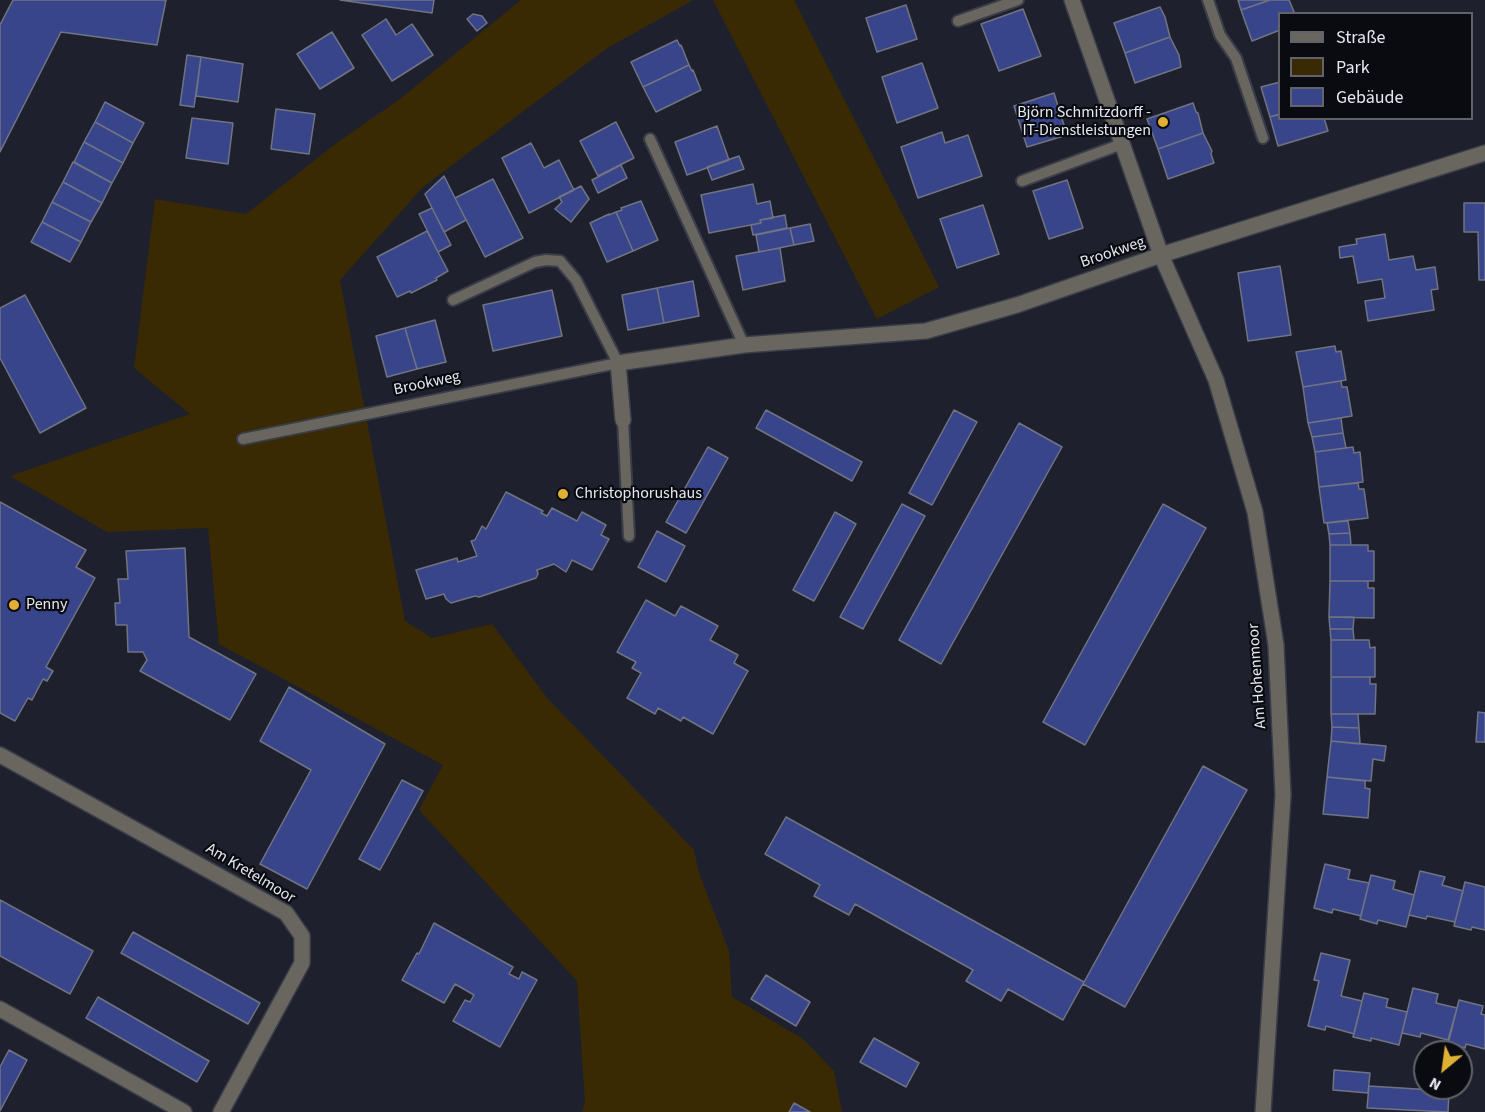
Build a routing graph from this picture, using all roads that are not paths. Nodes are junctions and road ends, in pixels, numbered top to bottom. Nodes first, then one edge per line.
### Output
1 (1018, 0) edge
2 (1072, 0) edge
3 (1208, 0) edge
4 (958, 21) dead end
5 (1263, 138) dead end
6 (650, 139) dead end
7 (1122, 144) junction
8 (1485, 153) edge
9 (1022, 181) dead end
10 (1161, 255) junction
11 (453, 300) dead end
12 (744, 345) junction
13 (618, 363) junction
14 (623, 420) joint
15 (243, 439) dead end
16 (629, 536) dead end
17 (0, 755) edge
18 (0, 1009) edge
19 (184, 1112) edge
20 (221, 1112) edge
21 (1263, 1112) edge

1 - 4 lane
2 - 7 street, Am Hohenmoor
3 - 5 lane
6 - 12 lane
7 - 9 lane
7 - 10 street, Am Hohenmoor
8 - 10 street, Brookweg
10 - 12 street, Brookweg
10 - 21 street, Am Hohenmoor
11 - 13 lane
12 - 13 street, Brookweg
13 - 14 street
13 - 15 lane, Brookweg
14 - 16 lane
17 - 20 street, Am Kretelmoor
18 - 19 street

